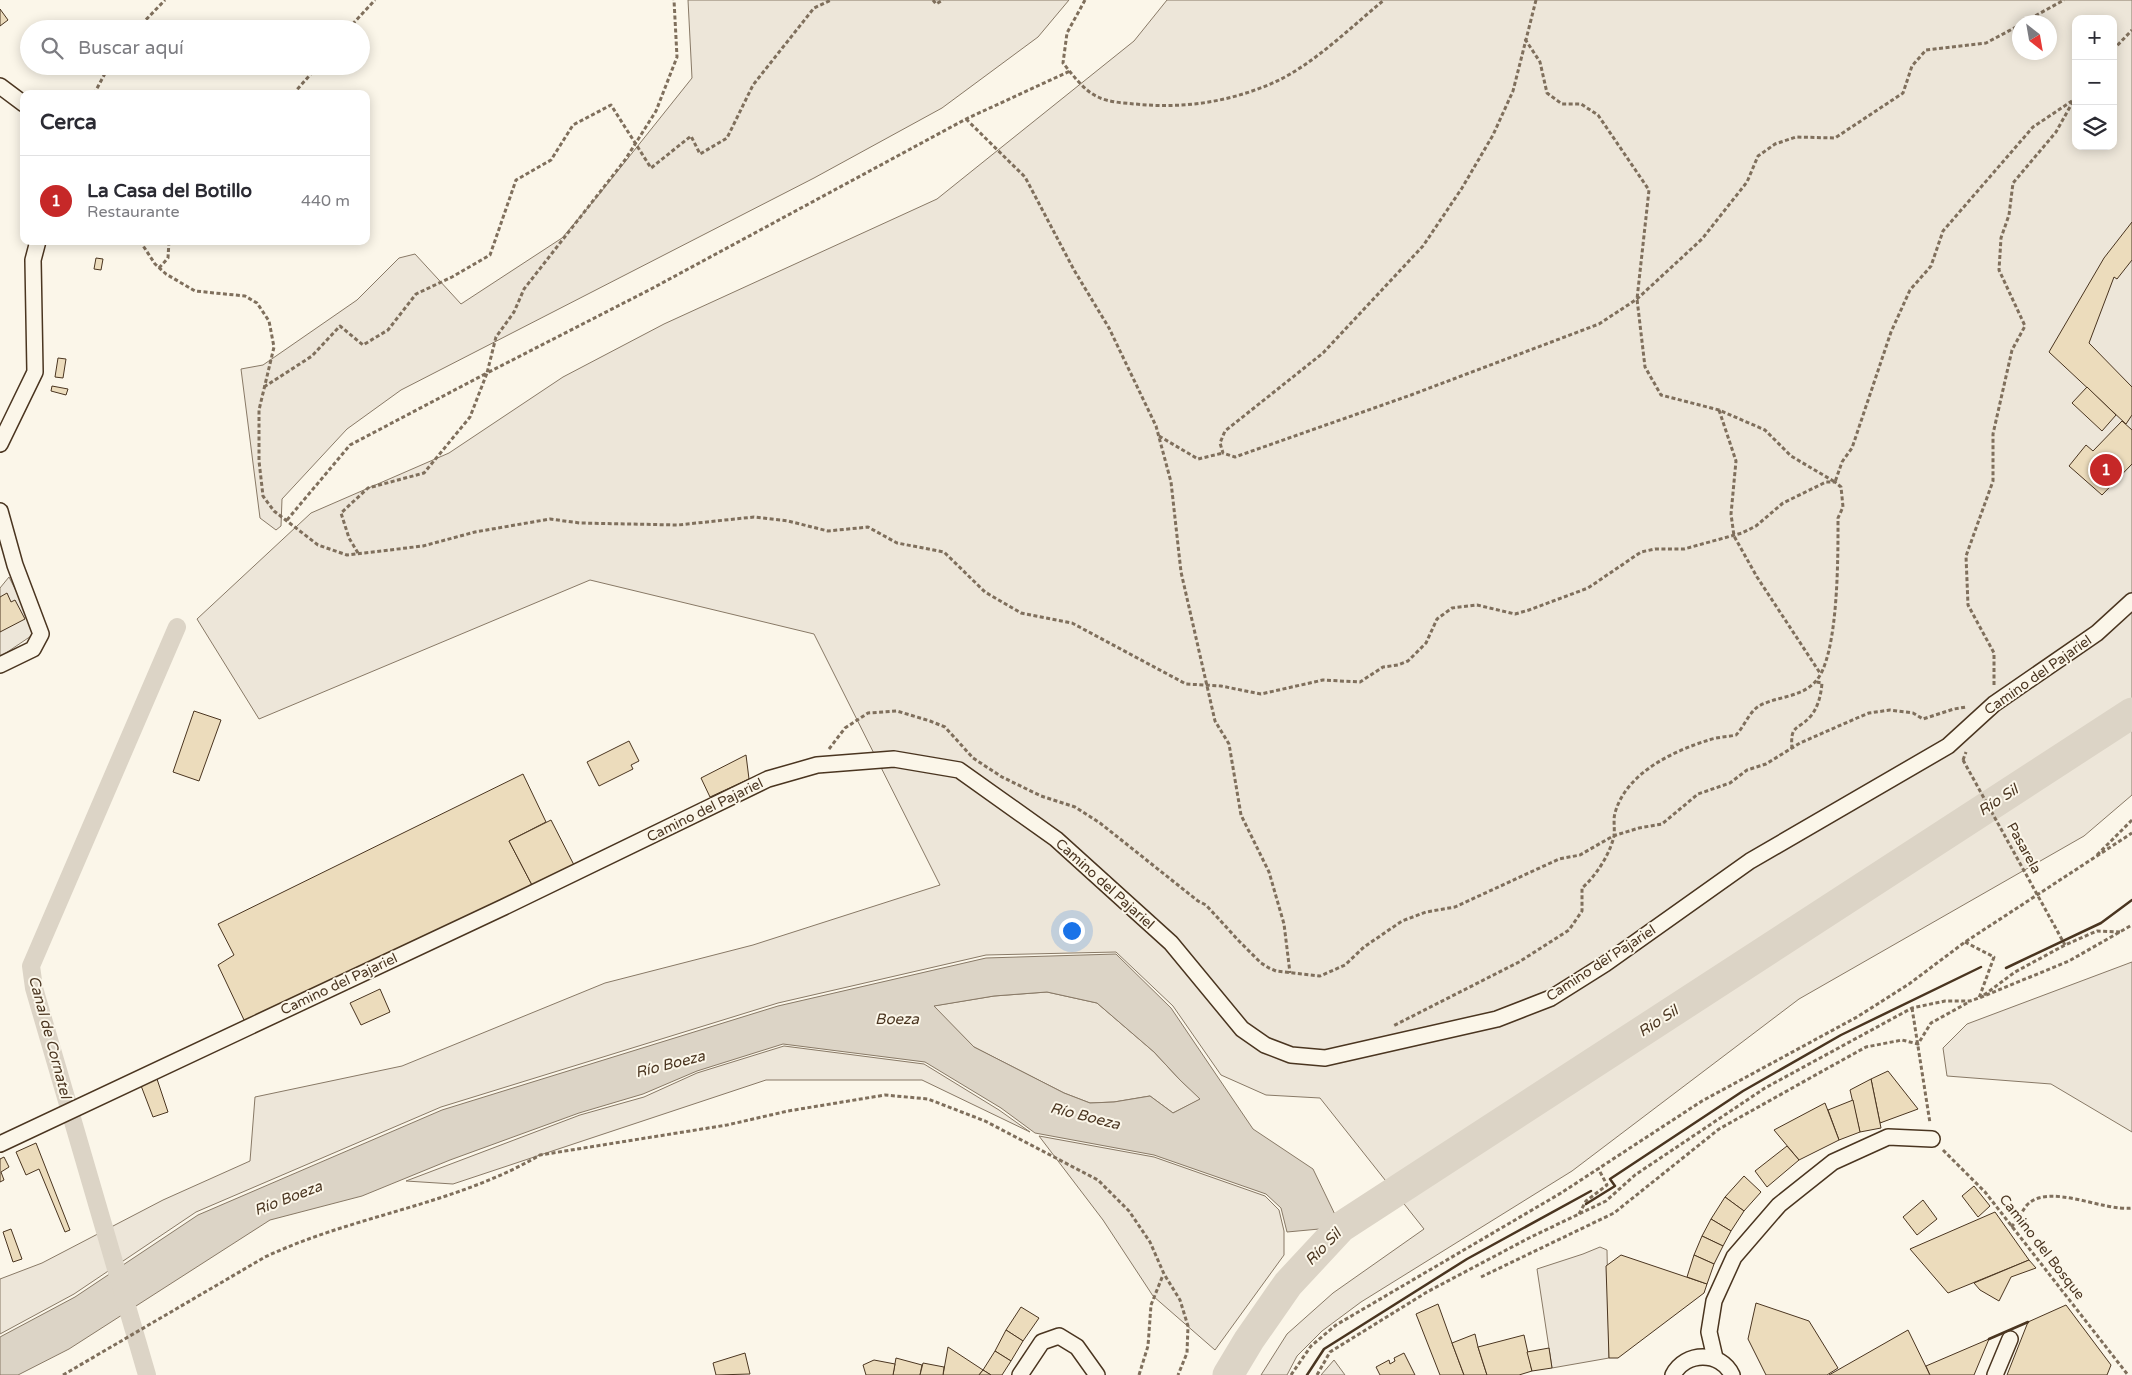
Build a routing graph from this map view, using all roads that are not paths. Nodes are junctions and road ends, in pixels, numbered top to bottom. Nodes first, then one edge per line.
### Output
1 (0, 86) edge
2 (20, 101) edge
3 (37, 245) edge
4 (0, 444) edge
5 (0, 511) edge
6 (2132, 601) edge
7 (0, 665) edge
8 (1932, 1139) road end
9 (0, 1144) edge
10 (2010, 1339) dead end
11 (1715, 1358) junction
12 (1020, 1375) edge
13 (1097, 1375) edge
14 (1673, 1375) edge
15 (1732, 1375) edge
16 (1995, 1375) edge

1 - 2 street
3 - 4 street
5 - 7 street
6 - 9 street, Camino del Pajariel
8 - 11 street
10 - 16 street
11 - 14 street
11 - 15 street
12 - 13 street

